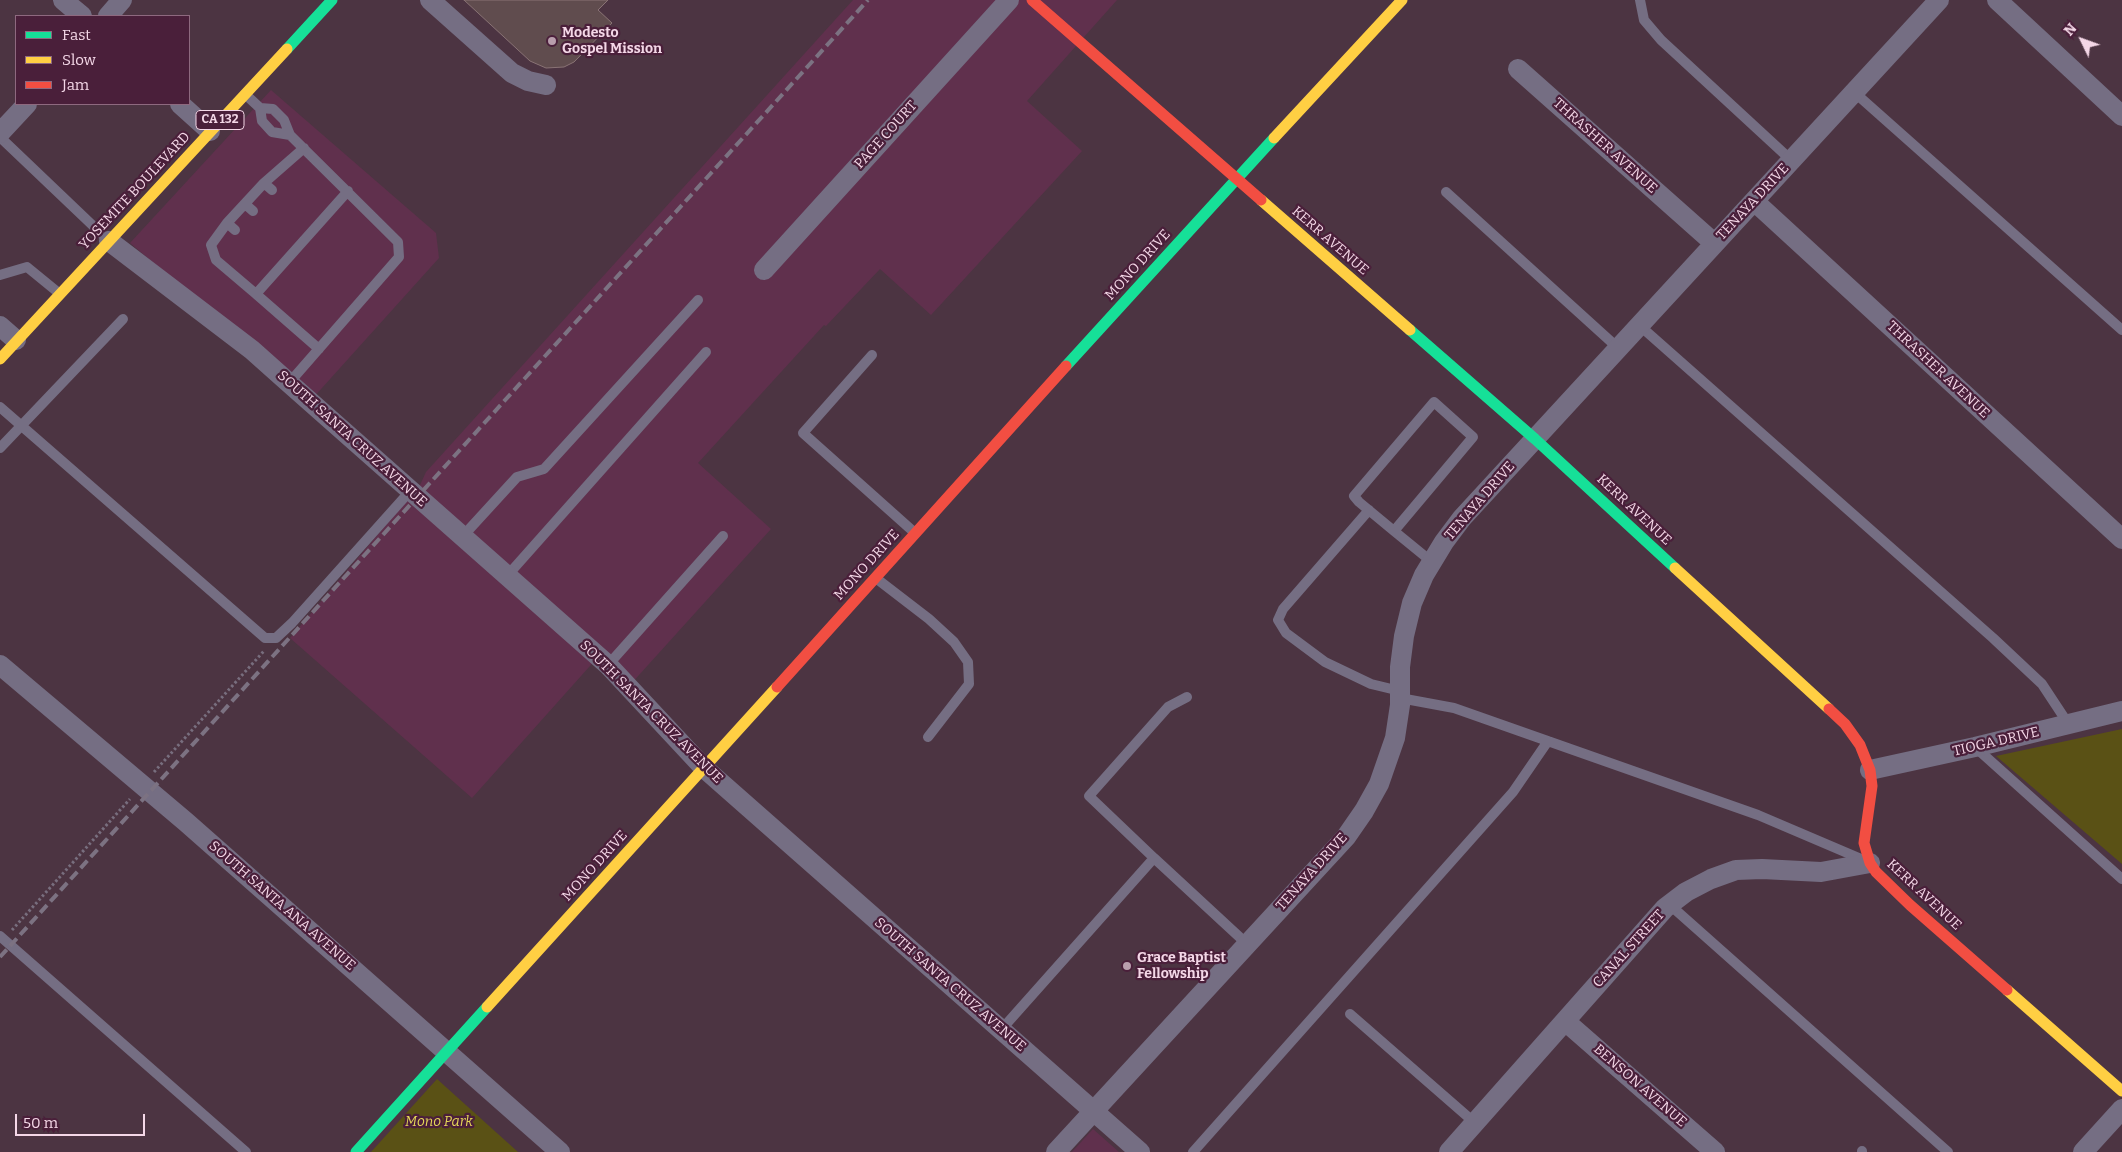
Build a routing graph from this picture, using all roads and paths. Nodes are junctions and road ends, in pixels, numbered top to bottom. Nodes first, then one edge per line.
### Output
1 (64, 0) edge
2 (122, 0) edge
3 (332, 0) edge
4 (430, 0) edge
5 (1008, 0) edge
6 (1032, 0) edge
7 (1402, 0) edge
8 (1640, 0) edge
9 (1939, 0) edge
10 (1997, 0) edge
11 (81, 15) edge
12 (109, 15) edge
13 (1518, 69) dead end
14 (546, 85) dead end
15 (1854, 92) junction
16 (245, 94) junction
17 (26, 105) edge
18 (181, 105) edge
19 (260, 108) junction
20 (2122, 116) edge
21 (210, 131) junction
22 (0, 133) edge
23 (290, 135) junction
24 (0, 137) edge
25 (304, 148) junction
26 (1792, 160) junction
27 (1236, 179) junction
28 (348, 191) junction
29 (1446, 192) dead end
30 (1754, 201) junction
31 (109, 241) junction
32 (1714, 243) junction
33 (270, 261) dead end
34 (278, 269) junction
35 (764, 270) dead end
36 (0, 275) edge
37 (60, 294) junction
38 (256, 294) junction
39 (698, 300) dead end
40 (122, 319) dead end
41 (1639, 325) junction
42 (0, 326) edge
43 (2122, 330) edge
44 (16, 340) junction
45 (319, 348) junction
46 (1618, 348) junction
47 (706, 352) dead end
48 (872, 355) dead end
49 (0, 359) edge
50 (289, 383) junction
51 (0, 407) edge
52 (20, 425) junction
53 (1535, 438) junction
54 (0, 448) edge
55 (411, 490) junction
56 (1369, 510) junction
57 (1394, 531) junction
58 (915, 534) junction
59 (462, 536) junction
60 (723, 536) dead end
61 (2122, 538) edge
62 (1432, 562) junction
63 (507, 576) junction
64 (876, 578) junction
65 (0, 665) edge
66 (608, 665) junction
67 (1400, 695) junction
68 (1187, 697) dead end
69 (2122, 711) edge
70 (2069, 725) junction
71 (928, 737) dead end
72 (1548, 741) junction
73 (1975, 748) junction
74 (704, 768) junction
75 (1870, 770) junction
76 (1154, 858) junction
77 (1870, 863) junction
78 (2122, 879) edge
79 (1670, 905) junction
80 (0, 936) edge
81 (1247, 944) junction
82 (1350, 1014) dead end
83 (1565, 1021) junction
84 (1001, 1030) junction
85 (446, 1052) junction
86 (2122, 1091) edge
87 (2122, 1109) edge
88 (1093, 1112) junction
89 (1475, 1124) junction
90 (246, 1152) edge
91 (356, 1152) edge
92 (560, 1152) edge
93 (1056, 1152) edge
94 (1140, 1152) edge
95 (1193, 1152) edge
96 (1449, 1152) edge
97 (1715, 1152) edge
98 (1948, 1152) edge
99 (2083, 1152) edge

1 - 11 street
2 - 12 street
3 - 16 street, YOSEMITE BOULEVARD / CA 132
4 - 14 street
5 - 35 street, PAGE COURT
6 - 27 street, KERR AVENUE
7 - 27 street, MONO DRIVE
8 - 26 lane
9 - 15 street, TENAYA DRIVE
10 - 20 street
13 - 32 street, THRASHER AVENUE
15 - 26 street, TENAYA DRIVE
15 - 43 lane
16 - 19 lane
16 - 21 street, YOSEMITE BOULEVARD / CA 132
17 - 22 street
18 - 21 street
19 - 23 lane
19 - 23 lane
21 - 31 street, YOSEMITE BOULEVARD / CA 132
23 - 25 lane
24 - 31 lane
25 - 28 lane
25 - 38 lane
26 - 30 street, TENAYA DRIVE
27 - 53 street, KERR AVENUE
27 - 58 street, MONO DRIVE
28 - 34 lane
28 - 45 lane
29 - 46 lane
30 - 32 street, TENAYA DRIVE
30 - 61 street, THRASHER AVENUE
31 - 37 street, YOSEMITE BOULEVARD / CA 132
31 - 50 street, SOUTH SANTA CRUZ AVENUE
32 - 41 street, TENAYA DRIVE
33 - 34 lane
34 - 38 lane
36 - 37 lane
37 - 44 street, YOSEMITE BOULEVARD / CA 132
38 - 45 lane
39 - 59 lane
40 - 52 lane
41 - 46 street, TENAYA DRIVE
41 - 70 lane
42 - 44 street
44 - 49 street, YOSEMITE BOULEVARD / CA 132
45 - 50 lane
46 - 53 street, TENAYA DRIVE
47 - 63 lane
48 - 58 lane
50 - 55 street, SOUTH SANTA CRUZ AVENUE
51 - 52 lane
52 - 54 lane
52 - 55 lane
53 - 62 street, TENAYA DRIVE
53 - 75 street, KERR AVENUE
55 - 59 street, SOUTH SANTA CRUZ AVENUE
56 - 57 lane
56 - 57 lane
56 - 67 lane
57 - 62 lane
58 - 64 street, MONO DRIVE
59 - 63 street, SOUTH SANTA CRUZ AVENUE
60 - 66 lane
62 - 67 street, TENAYA DRIVE
63 - 66 street, SOUTH SANTA CRUZ AVENUE
64 - 71 lane
64 - 74 street, MONO DRIVE
65 - 85 street, SOUTH SANTA ANA AVENUE
66 - 74 street, SOUTH SANTA CRUZ AVENUE
67 - 72 lane
67 - 81 street, TENAYA DRIVE
68 - 76 lane
69 - 70 street, TIOGA DRIVE
70 - 73 street, TIOGA DRIVE
72 - 77 lane
72 - 95 lane
73 - 75 street, TIOGA DRIVE
73 - 78 lane
74 - 84 street, SOUTH SANTA CRUZ AVENUE
74 - 85 street, MONO DRIVE
75 - 77 street, KERR AVENUE
76 - 81 lane
76 - 84 lane
77 - 79 street, CANAL STREET
77 - 86 street, KERR AVENUE
79 - 83 street, CANAL STREET
79 - 98 lane
80 - 90 lane
81 - 88 street, TENAYA DRIVE
82 - 89 lane
83 - 89 street, CANAL STREET
83 - 97 street, BENSON AVENUE
84 - 88 street, SOUTH SANTA CRUZ AVENUE
85 - 91 street, MONO DRIVE
85 - 92 street, SOUTH SANTA ANA AVENUE
87 - 99 street
88 - 93 street, TENAYA DRIVE
88 - 94 street, SOUTH SANTA CRUZ AVENUE
89 - 96 street, CANAL STREET

